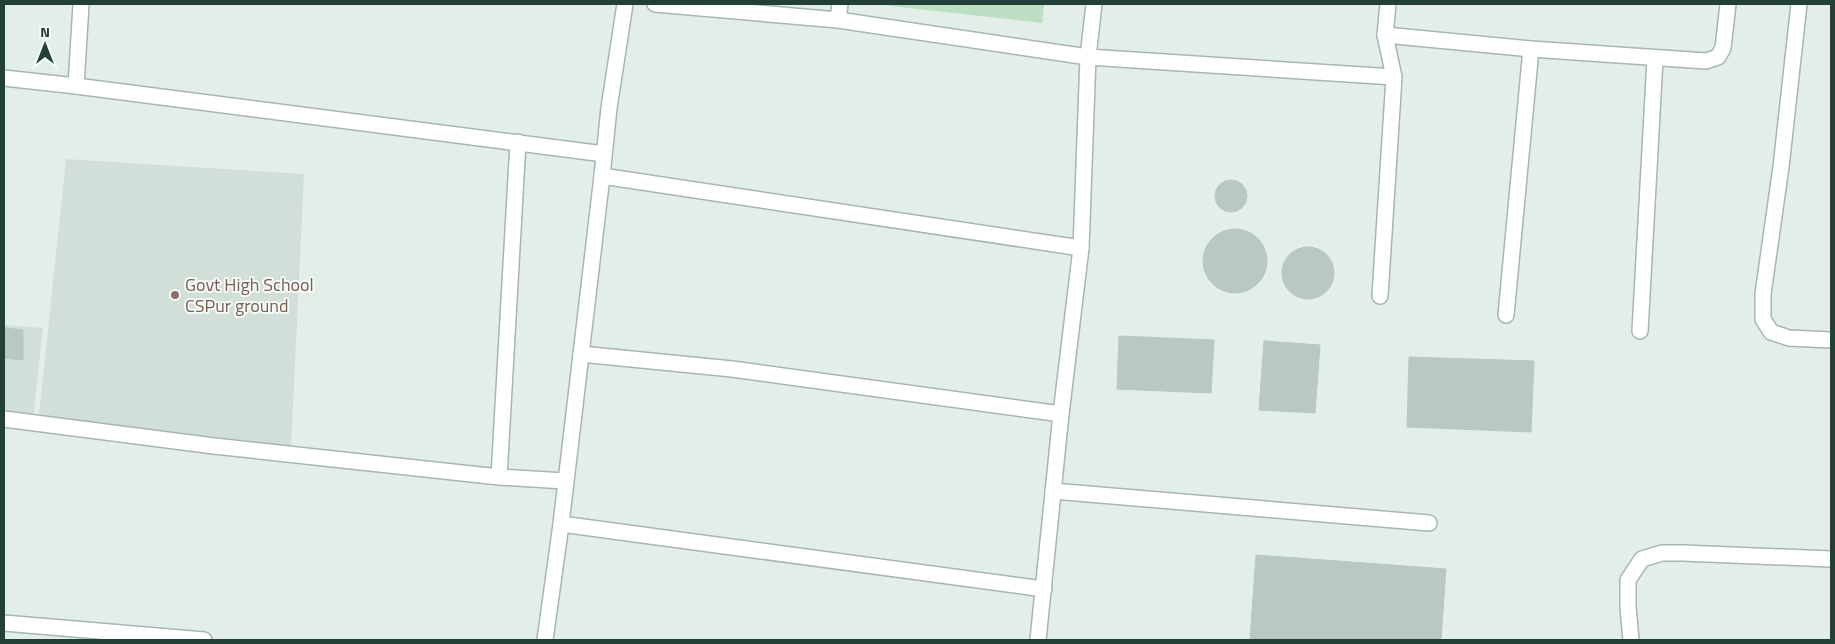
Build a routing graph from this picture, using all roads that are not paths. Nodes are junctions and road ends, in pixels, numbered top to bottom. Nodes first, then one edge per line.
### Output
1 (81, 4) edge
2 (625, 4) edge
3 (655, 4) edge
4 (840, 4) edge
5 (1094, 4) edge
6 (1388, 4) edge
7 (1728, 4) edge
8 (1799, 4) edge
9 (838, 20) junction
10 (1385, 35) junction
11 (1531, 49) junction
12 (1088, 57) junction
13 (1655, 59) junction
14 (1394, 77) junction
15 (4, 78) edge
16 (76, 86) junction
17 (518, 142) junction
18 (604, 154) junction
19 (602, 176) junction
20 (1082, 248) junction
21 (1380, 296) dead end
22 (1506, 315) dead end
23 (1640, 331) dead end
24 (1831, 340) edge
25 (581, 354) junction
26 (1060, 414) junction
27 (4, 419) edge
28 (499, 477) junction
29 (565, 481) junction
30 (1053, 491) junction
31 (1429, 523) dead end
32 (561, 524) junction
33 (1831, 559) edge
34 (1044, 588) junction
35 (4, 623) edge
36 (204, 640) edge
37 (544, 640) edge
38 (1038, 640) edge
39 (1631, 640) edge

1 - 16 street
2 - 18 street
3 - 9 street
4 - 9 street
5 - 12 street
6 - 10 street
7 - 13 street
8 - 24 street
9 - 12 street
10 - 11 street
10 - 14 street
11 - 13 street
11 - 22 street
12 - 14 street
12 - 20 street
13 - 23 street
14 - 21 street
15 - 16 street
16 - 17 street
17 - 18 street
17 - 28 street
18 - 19 street
19 - 20 street
19 - 25 street
20 - 26 street
25 - 26 street
25 - 29 street
26 - 30 street
27 - 28 street
28 - 29 street
29 - 32 street
30 - 31 street
30 - 34 street
32 - 34 street
32 - 37 street
33 - 39 street
34 - 38 street
35 - 36 street

